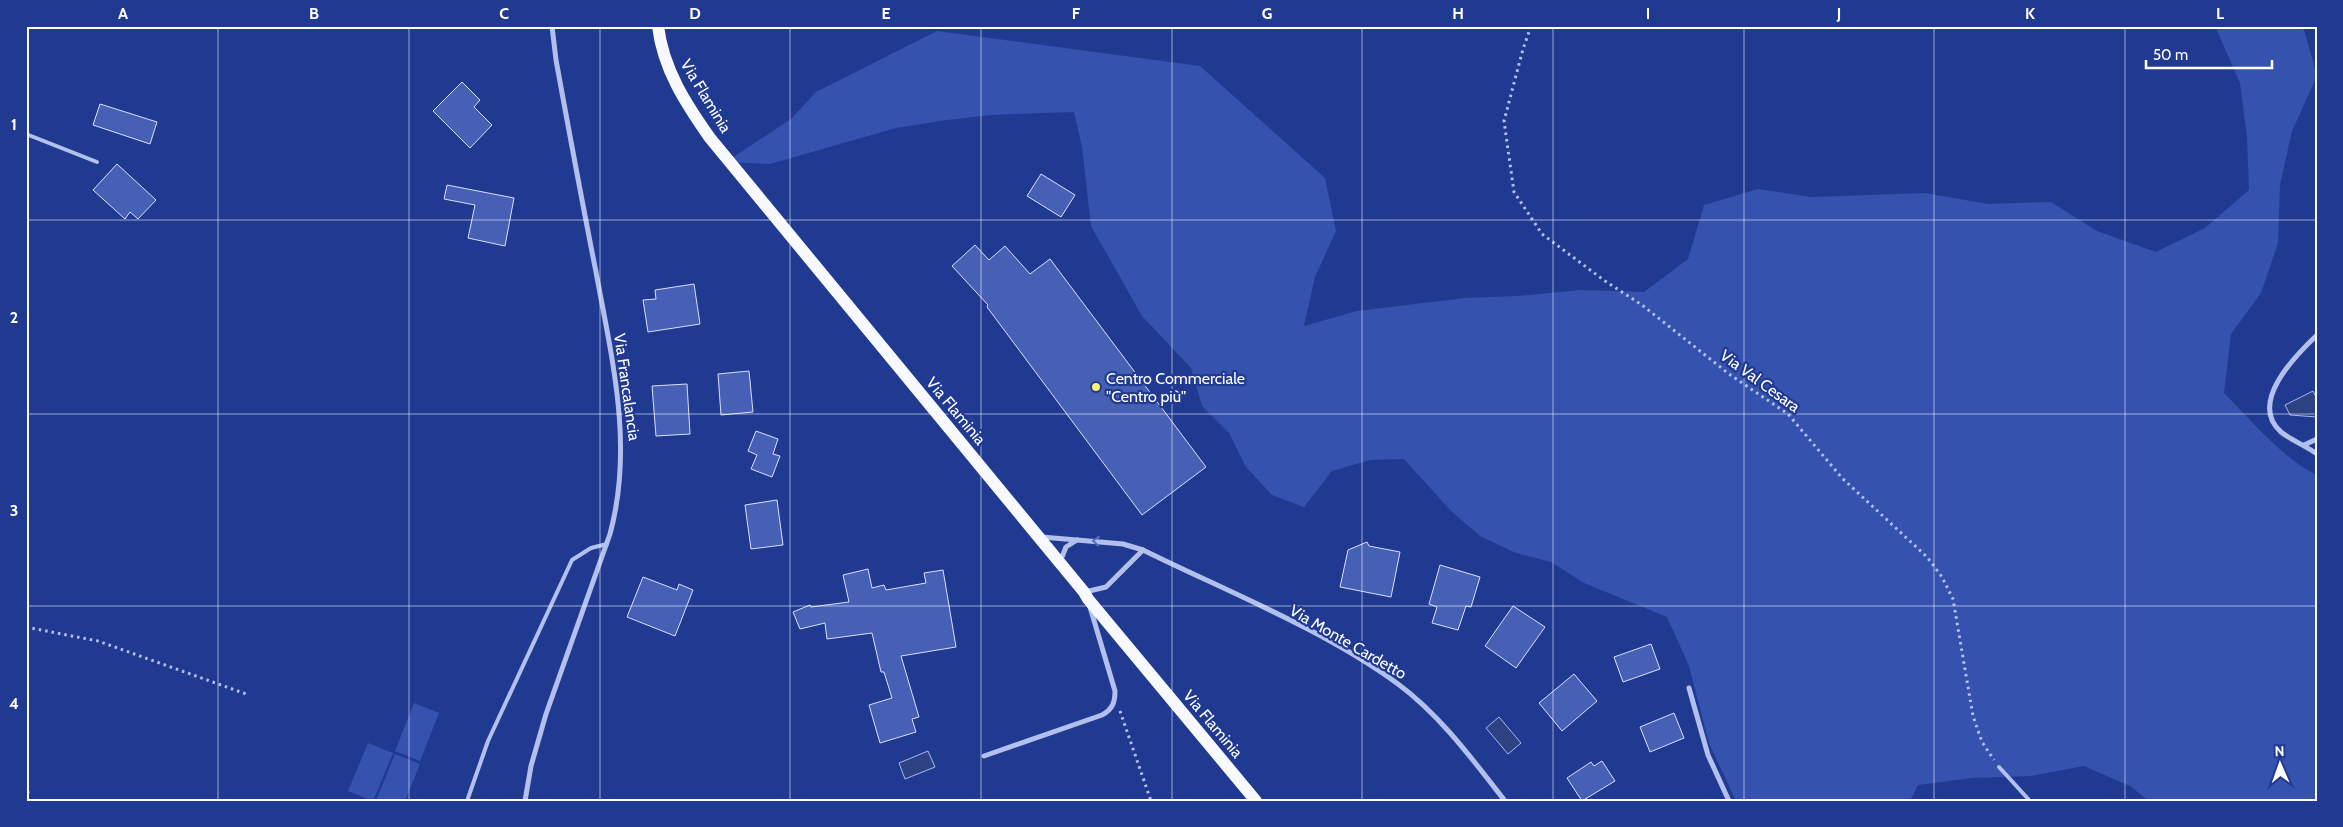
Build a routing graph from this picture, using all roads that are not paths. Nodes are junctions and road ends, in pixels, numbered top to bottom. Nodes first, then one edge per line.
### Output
1 (552, 26) edge
2 (658, 26) edge
3 (26, 134) edge
4 (96, 162) dead end
5 (2317, 336) edge
6 (2317, 439) edge
7 (2304, 445) junction
8 (2317, 454) edge
9 (1039, 537) junction
10 (1078, 540) junction
11 (607, 544) junction
12 (1143, 550) junction
13 (1060, 562) junction
14 (1086, 596) junction
15 (1689, 688) dead end
16 (984, 756) dead end
17 (1999, 767) road end
18 (467, 801) edge
19 (525, 801) edge
20 (1256, 801) edge
21 (1505, 801) edge
22 (1730, 801) edge
23 (2030, 801) edge

1 - 11 street, Via Francalancia
2 - 9 main road, Via Flaminia
3 - 4 lane
5 - 7 street
6 - 7 street
7 - 8 street
9 - 10 street, Via Monte Cardetto
9 - 13 main road, Via Flaminia
12 -> 10 street, Via Monte Cardetto
10 - 13 street
11 - 18 lane
11 - 19 street, Via Francalancia
12 - 14 street
12 - 21 street, Via Monte Cardetto
13 - 14 main road, Via Flaminia
14 - 16 street
14 - 20 main road, Via Flaminia
15 - 22 street
17 - 23 lane

